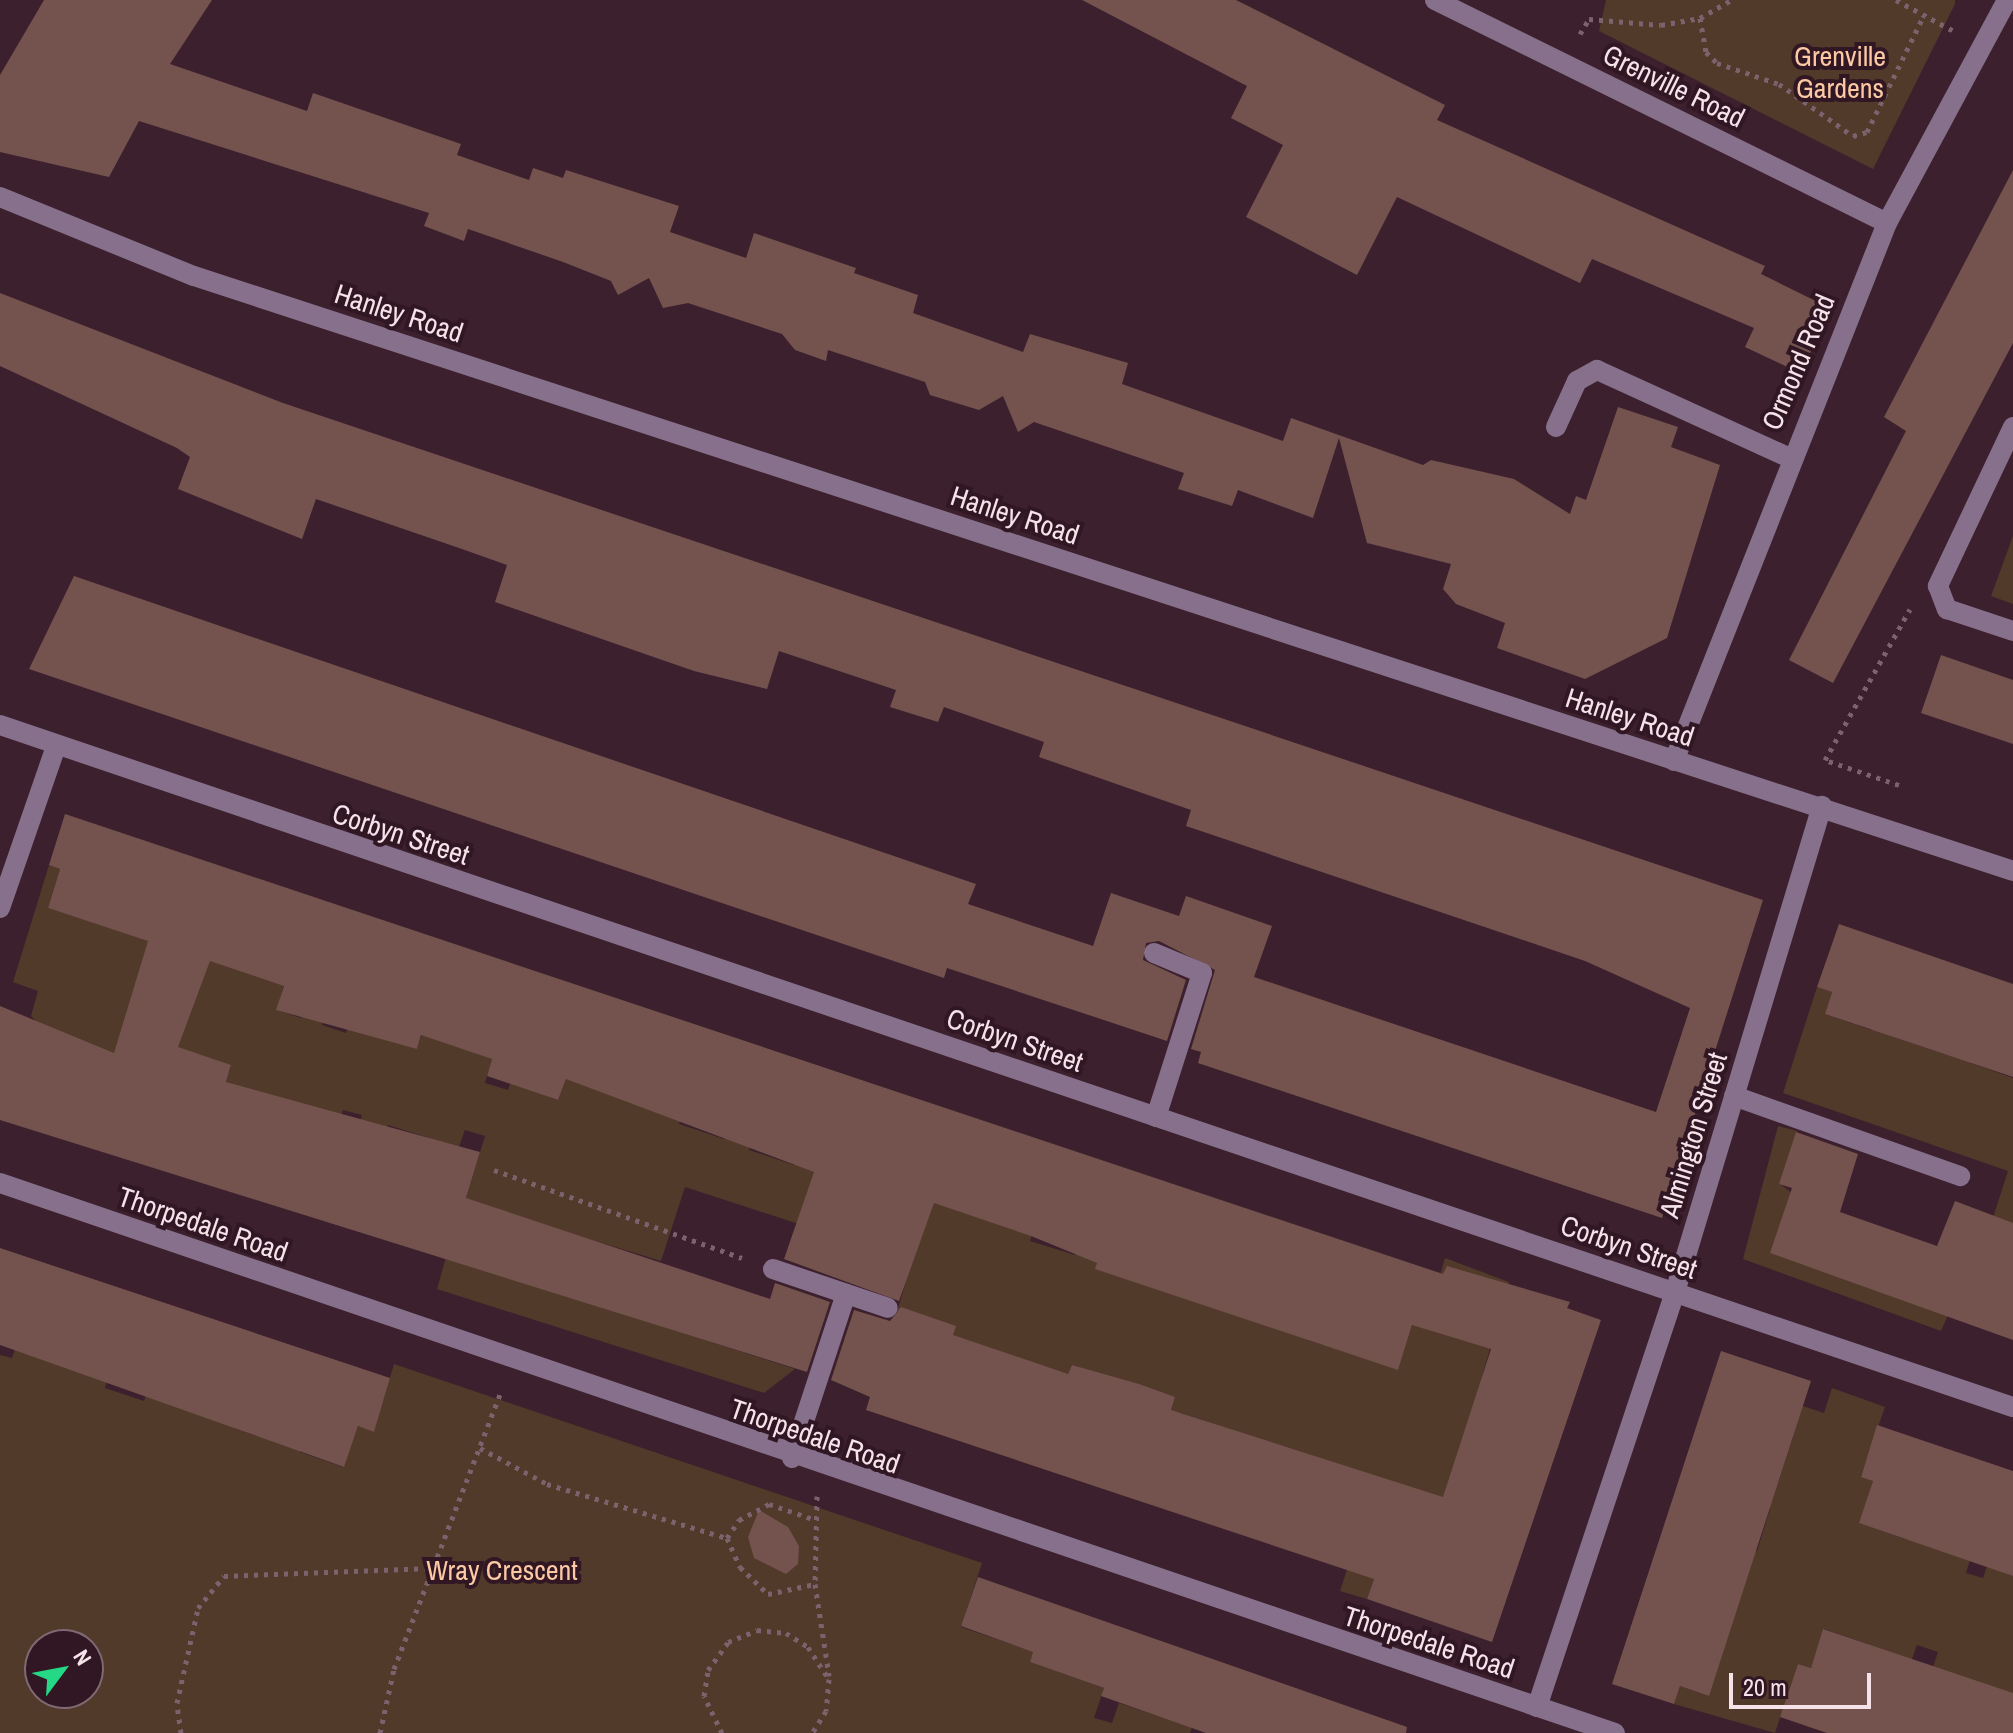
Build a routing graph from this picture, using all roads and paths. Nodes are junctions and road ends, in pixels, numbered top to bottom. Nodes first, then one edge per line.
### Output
1 (1435, 0) edge
2 (1731, 0) edge
3 (1896, 0) edge
4 (2007, 0) edge
5 (1924, 15) junction
6 (1700, 18) junction
7 (1983, 45) junction
8 (1564, 63) junction
9 (1, 199) edge
10 (1887, 223) junction
11 (1556, 427) dead end
12 (2013, 427) edge
13 (1788, 457) junction
14 (1938, 586) junction
15 (2013, 631) edge
16 (0, 725) edge
17 (55, 749) junction
18 (1674, 761) junction
19 (1899, 785) dead end
20 (1822, 806) junction
21 (2013, 871) edge
22 (0, 908) edge
23 (1154, 953) dead end
24 (1734, 1096) junction
25 (1156, 1117) junction
26 (494, 1170) dead end
27 (1960, 1176) dead end
28 (0, 1183) edge
29 (773, 1269) joint
30 (1675, 1292) junction
31 (846, 1294) junction
32 (888, 1308) dead end
33 (513, 1362) junction
34 (2013, 1407) edge
35 (480, 1448) junction
36 (792, 1458) junction
37 (818, 1467) junction
38 (816, 1520) junction
39 (727, 1538) junction
40 (433, 1568) junction
41 (815, 1584) junction
42 (829, 1679) junction
43 (1537, 1707) junction
44 (181, 1733) edge
45 (380, 1733) edge
46 (722, 1733) edge
47 (812, 1733) edge
48 (1615, 1733) edge

1 - 8 street, Grenville Road
2 - 6 path
3 - 5 path
4 - 7 street, Ormond Road
5 - 6 path
5 - 7 path
6 - 8 path
7 - 10 street, Ormond Road
8 - 10 street, Grenville Road
9 - 18 street, Hanley Road
10 - 13 street, Ormond Road
11 - 13 street
12 - 14 street
13 - 18 street, Ormond Road
14 - 15 street
14 - 19 path
16 - 17 street, Corbyn Street
17 - 22 street
17 - 25 street, Corbyn Street
18 - 20 street, Hanley Road
20 - 21 street, Hanley Road
20 - 24 street, Almington Street
23 - 25 street
24 - 27 street
24 - 30 street, Almington Street
25 - 30 street, Corbyn Street
26 - 29 path
28 - 33 street, Thorpedale Road
29 - 31 street
30 - 34 street, Corbyn Street
30 - 43 street, Almington Street
31 - 32 street
31 - 36 street
33 - 35 path
33 - 36 street, Thorpedale Road
35 - 39 path
35 - 40 path
36 - 37 street, Thorpedale Road
37 - 38 path
37 - 43 street, Thorpedale Road
38 - 39 path
38 - 41 path
39 - 41 path
40 - 44 path
40 - 45 path
41 - 42 path
42 - 46 path
42 - 47 path
43 - 48 street, Thorpedale Road

